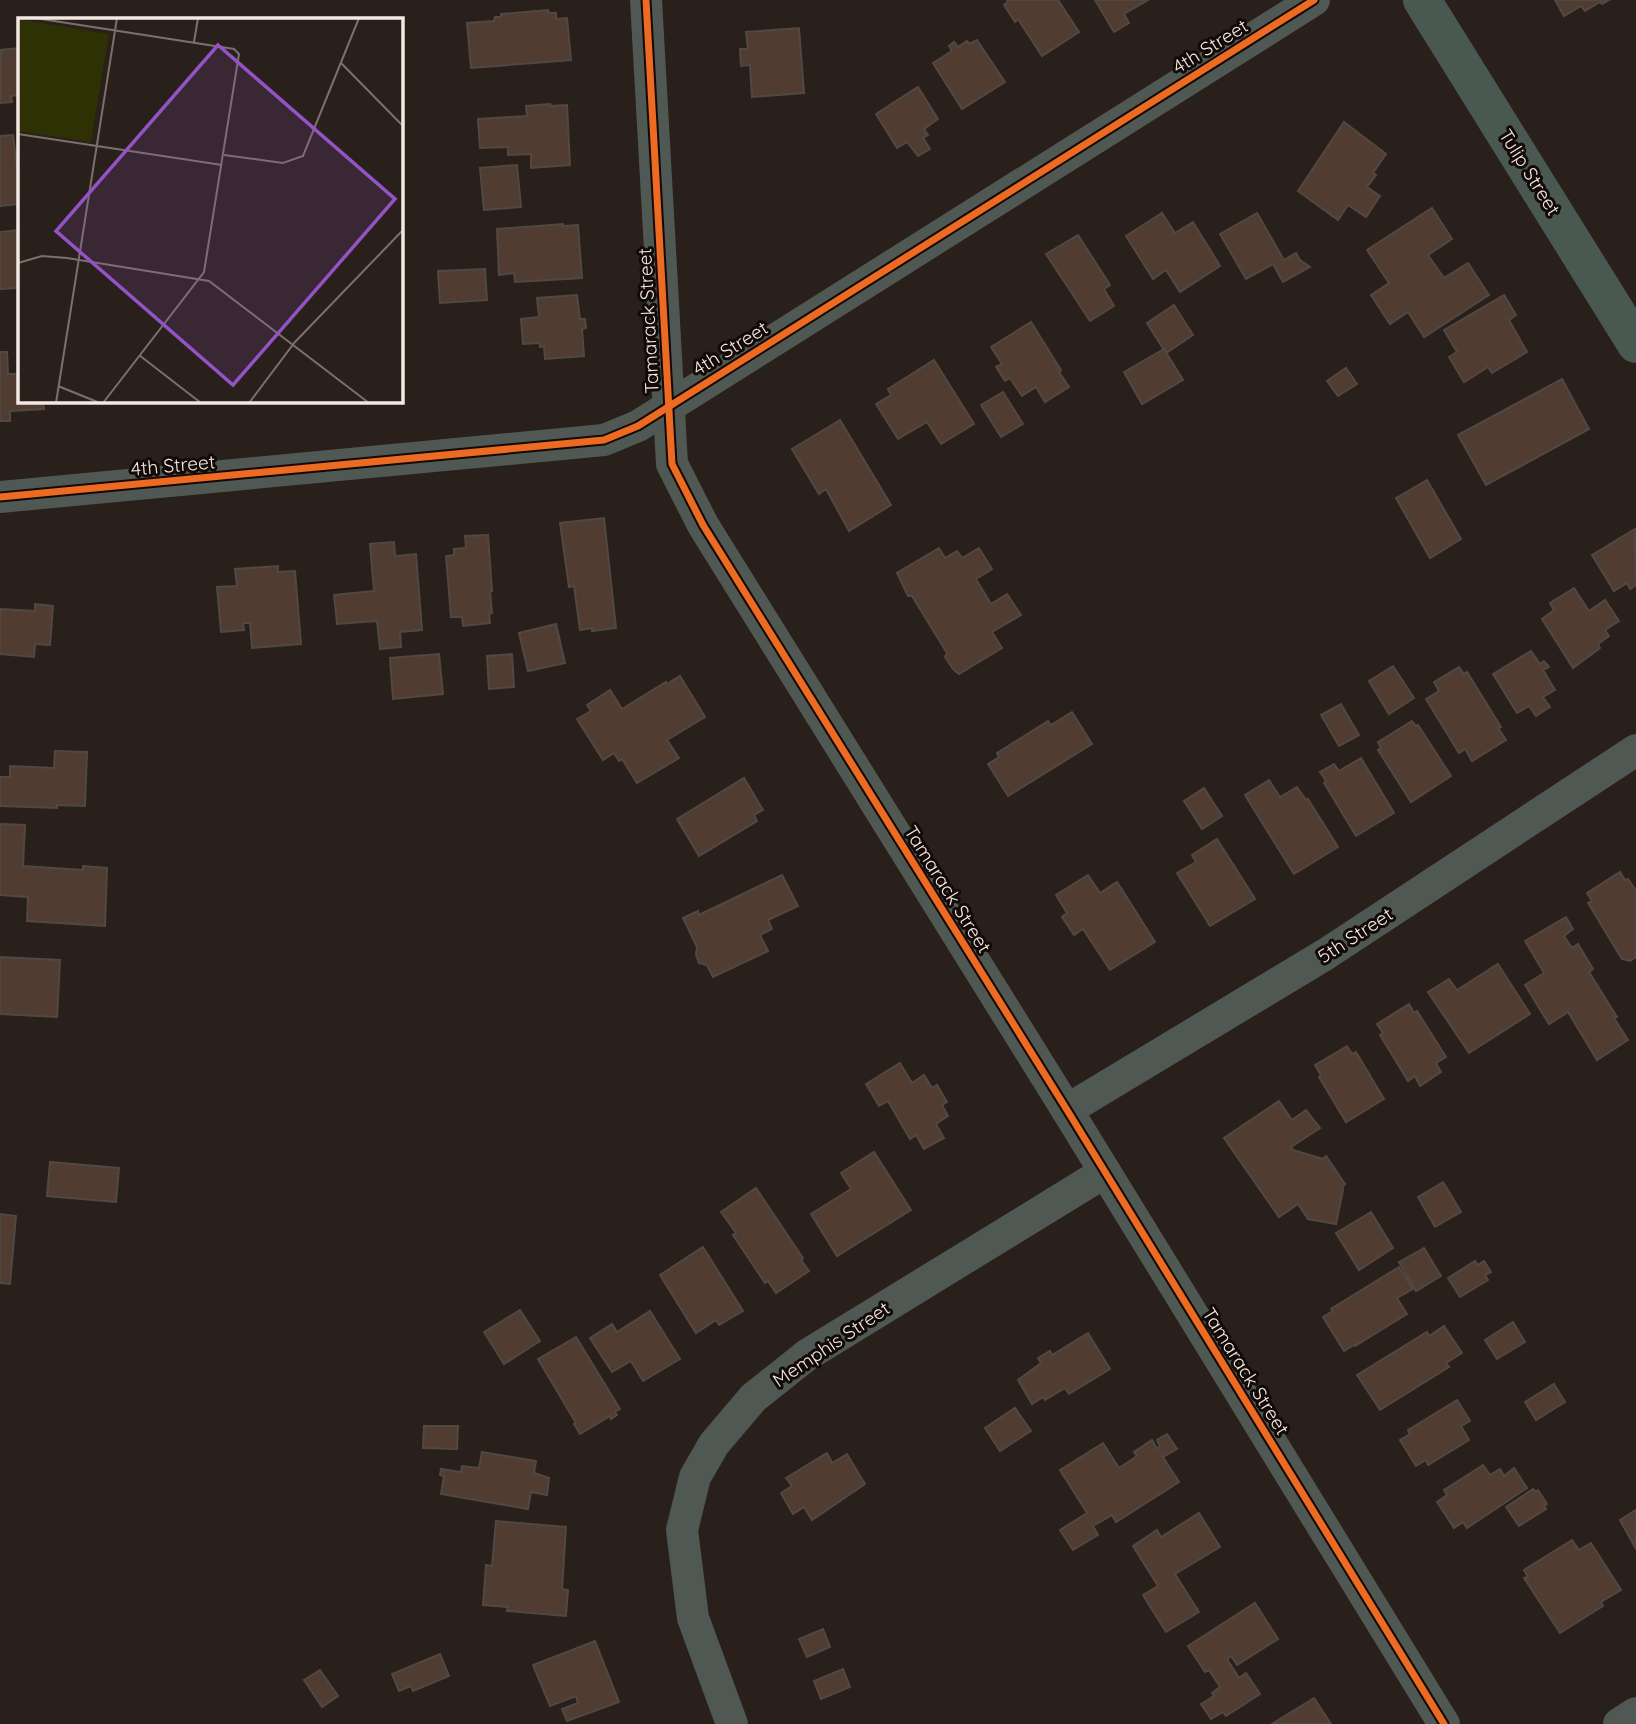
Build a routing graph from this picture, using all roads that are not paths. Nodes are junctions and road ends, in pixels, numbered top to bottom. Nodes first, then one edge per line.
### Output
1 (646, 0) edge
2 (1314, 0) edge
3 (1422, 0) edge
4 (1636, 344) edge
5 (668, 405) junction
6 (0, 497) edge
7 (1636, 750) edge
8 (1067, 1110) junction
9 (1105, 1172) junction
10 (1636, 1713) edge
11 (732, 1724) edge
12 (1444, 1724) edge
13 (1619, 1724) edge

1 - 5 street, Tamarack Street
2 - 5 street, 4th Street
3 - 4 street, Tulip Street
5 - 6 street, 4th Street
5 - 8 street, Tamarack Street
7 - 8 street, 5th Street
8 - 9 street, Tamarack Street
9 - 11 street, Memphis Street
9 - 12 street, Tamarack Street
10 - 13 street

